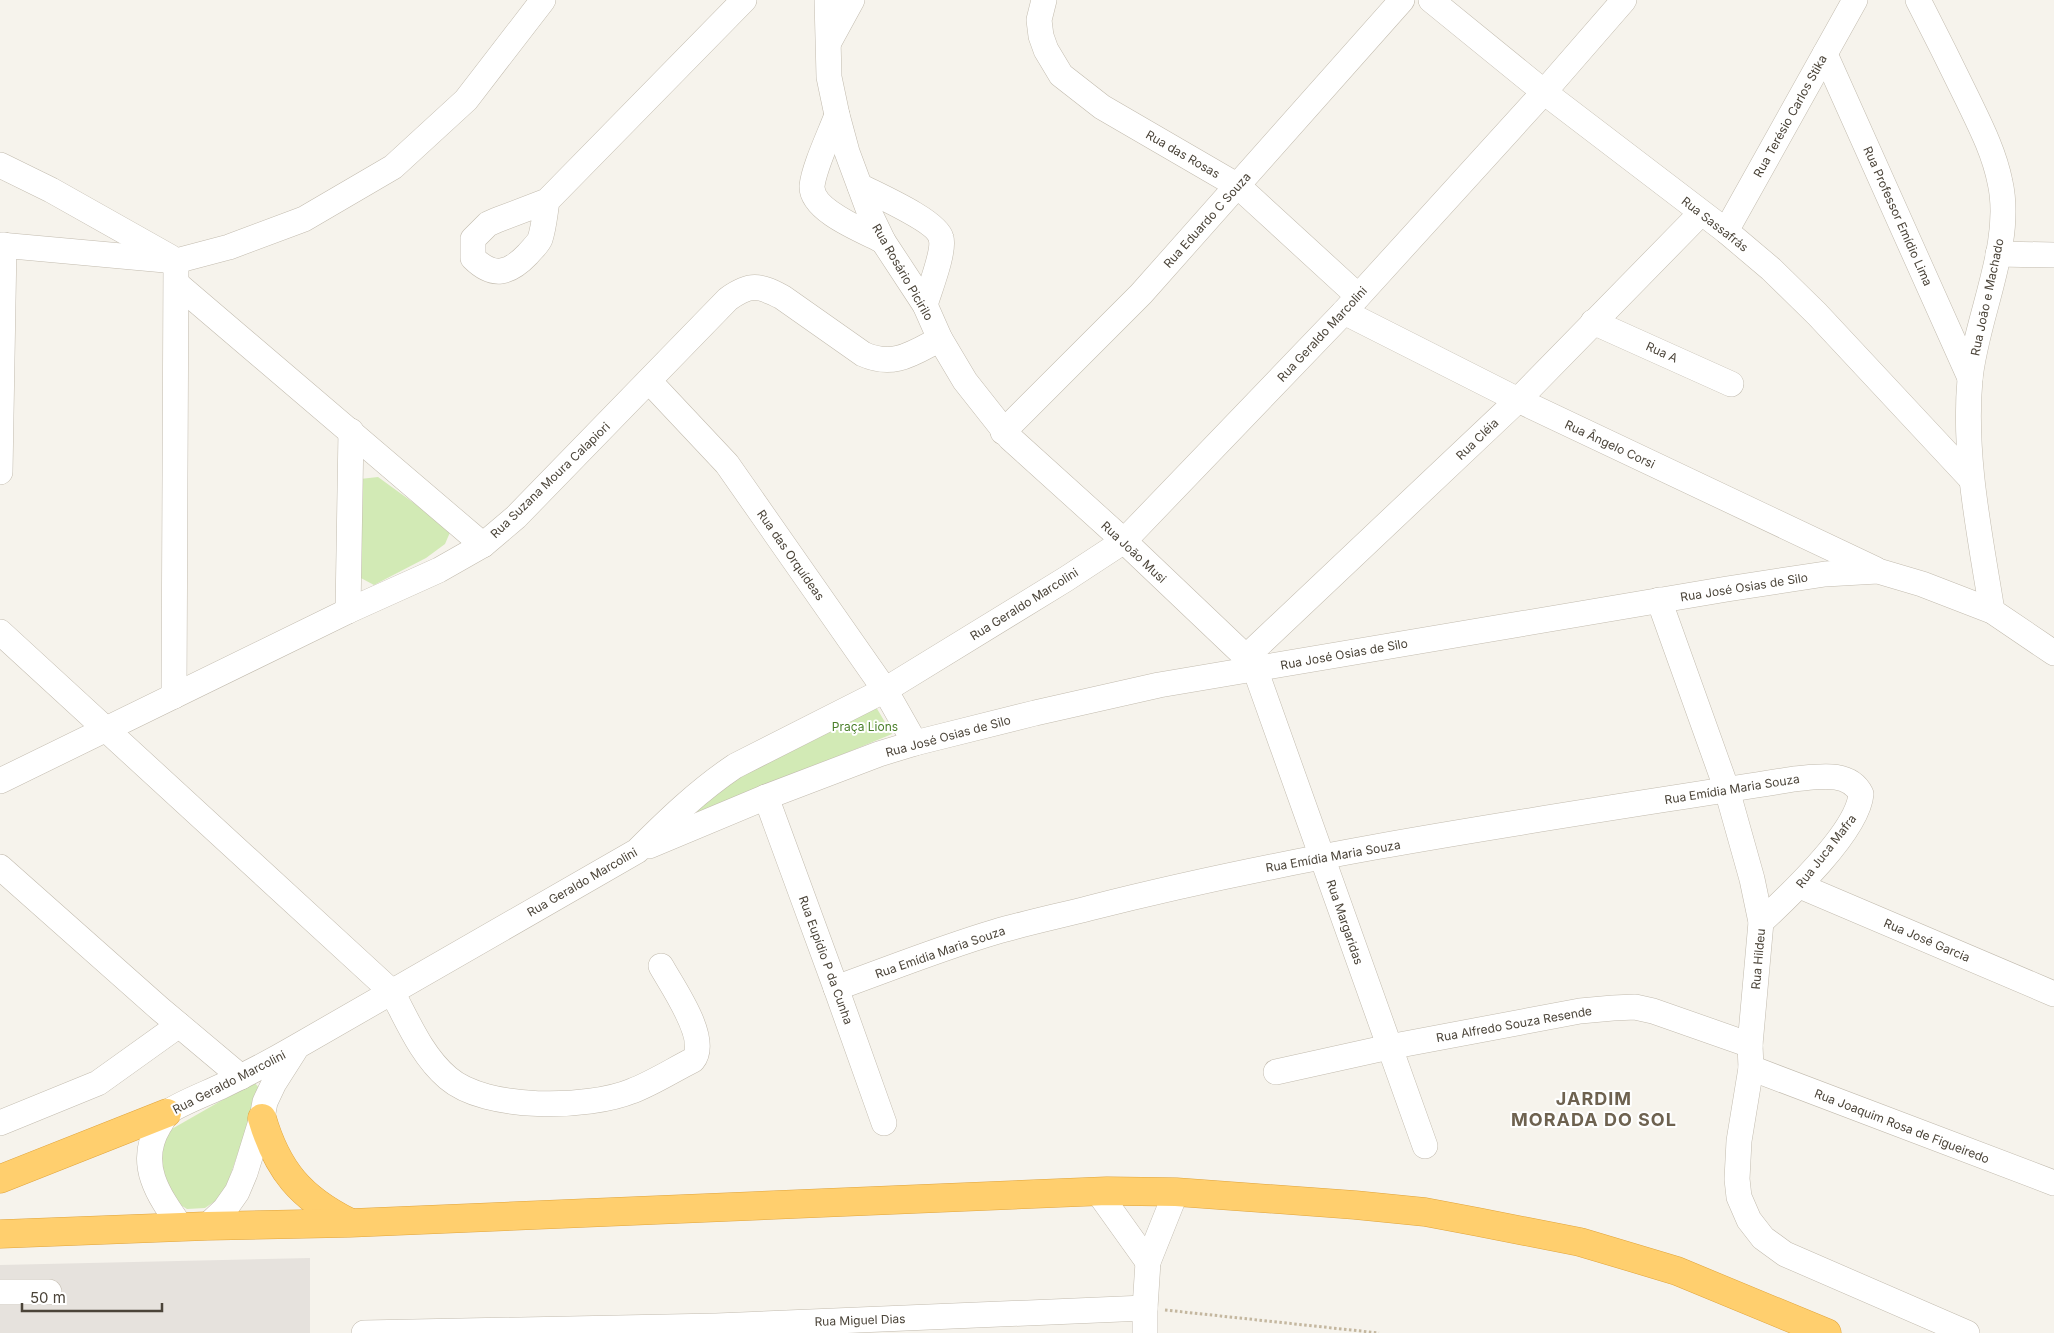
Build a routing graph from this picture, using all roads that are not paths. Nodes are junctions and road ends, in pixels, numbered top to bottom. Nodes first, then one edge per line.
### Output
1 (543, 0) edge
2 (744, 0) edge
3 (827, 0) edge
4 (852, 0) edge
5 (1044, 0) edge
6 (1402, 0) edge
7 (1431, 0) edge
8 (1624, 0) edge
9 (1855, 0) edge
10 (1918, 0) edge
11 (827, 44) junction
12 (1825, 54) junction
13 (1544, 92) junction
14 (837, 115) junction
15 (0, 165) edge
16 (860, 186) junction
17 (1238, 186) junction
18 (547, 201) dead end
19 (1701, 213) junction
20 (1726, 231) junction
21 (883, 241) junction
22 (2, 245) edge
23 (1998, 254) junction
24 (2054, 255) edge
25 (176, 272) junction
26 (1351, 304) junction
27 (925, 306) junction
28 (1593, 322) junction
29 (940, 339) junction
30 (1970, 378) junction
31 (649, 381) junction
32 (1731, 384) dead end
33 (1518, 400) junction
34 (351, 431) junction
35 (1006, 435) junction
36 (0, 472) edge
37 (1971, 478) junction
38 (1124, 541) junction
39 (483, 545) junction
40 (1878, 571) junction
41 (1660, 600) junction
42 (348, 611) junction
43 (1992, 611) junction
44 (0, 632) edge
45 (2054, 653) edge
46 (1251, 663) junction
47 (885, 690) junction
48 (174, 696) junction
49 (104, 729) junction
50 (915, 743) junction
51 (1840, 778) joint
52 (0, 781) edge
53 (1727, 790) junction
54 (766, 798) junction
55 (637, 851) junction
56 (1322, 856) junction
57 (0, 867) edge
58 (1800, 886) junction
59 (1761, 922) junction
60 (661, 966) dead end
61 (836, 988) junction
62 (392, 992) junction
63 (2054, 994) edge
64 (179, 1025) junction
65 (296, 1047) junction
66 (1389, 1047) junction
67 (1750, 1056) junction
68 (1276, 1072) dead end
69 (241, 1077) junction
70 (167, 1113) junction
71 (262, 1118) junction
72 (2, 1120) edge
73 (884, 1123) dead end
74 (1425, 1146) dead end
75 (0, 1179) edge
76 (2054, 1184) edge
77 (1098, 1192) junction
78 (1176, 1192) junction
79 (350, 1223) junction
80 (194, 1226) junction
81 (0, 1234) edge
82 (1148, 1262) junction
83 (0, 1292) edge
84 (49, 1292) dead end
85 (1145, 1308) junction
86 (716, 1329) edge
87 (365, 1333) edge
88 (1145, 1333) edge
89 (1827, 1333) edge
90 (1967, 1333) edge

1 - 25 street
2 - 18 street
3 - 11 street, Rua Rosário Picirilo
4 - 11 street
5 - 17 street, Rua das Rosas
6 - 17 street, Rua Eduardo C Souza
7 - 13 street, Rua Sassafrás
8 - 13 street, Rua Geraldo Marcolini
9 - 12 street, Rua Terésio Carlos Stika
10 - 23 street, Rua João e Machado
11 - 14 street, Rua Rosário Picirilo
12 - 20 street, Rua Terésio Carlos Stika
12 - 30 street, Rua Professor Emídio Lima
13 - 19 street, Rua Sassafrás
13 - 26 street, Rua Geraldo Marcolini
14 - 16 street, Rua Rosário Picirilo
14 - 21 street
15 - 25 street, Rua Suzana Moura Calapiori
16 - 21 street, Rua Rosário Picirilo
16 - 27 street
17 - 26 street, Rua das Rosas
17 - 35 street, Rua Eduardo C Souza
19 - 20 street, Rua Sassafrás
19 - 28 street, Rua Cléia
20 - 37 street, Rua Sassafrás
21 - 27 street, Rua Rosário Picirilo
22 - 25 street
22 - 36 street
23 - 24 street
23 - 30 street, Rua João e Machado
25 - 34 street, Rua Suzana Moura Calapiori
25 - 48 street
26 - 33 street, Rua Ângelo Corsi
26 - 38 street, Rua Geraldo Marcolini
27 - 29 street, Rua Rosário Picirilo
28 - 32 street, Rua A
28 - 33 street, Rua Cléia
29 - 31 street, Rua Suzana Moura Calapiori
29 - 35 street, Rua Rosário Picirilo
30 - 37 street, Rua João e Machado
31 - 39 street, Rua Suzana Moura Calapiori
31 - 47 street, Rua das Orquídeas
33 - 40 street, Rua Ângelo Corsi
33 - 46 street, Rua Cléia
34 - 39 street, Rua Suzana Moura Calapiori
34 - 42 street
35 - 38 street, Rua João Musi
37 - 43 street, Rua João e Machado
38 - 46 street, Rua João Musi
38 - 47 street, Rua Geraldo Marcolini
39 - 42 street
40 - 41 street, Rua José Osias de Silo
40 - 43 street, Rua José Osias de Silo
41 - 46 street, Rua José Osias de Silo
41 - 53 street, Rua Hildeu
42 - 48 street
43 - 45 street, Rua José Osias de Silo
44 - 49 street
46 - 50 street, Rua José Osias de Silo
46 - 56 street, Rua Margaridas
47 - 50 street, Rua das Orquídeas
47 - 55 street, Rua Geraldo Marcolini
48 - 49 street
49 - 52 street
49 - 62 street
50 - 54 street, Rua José Osias de Silo
51 - 53 street, Rua Emídia Maria Souza
51 - 58 street, Rua Juca Mafra
53 - 56 street, Rua Emídia Maria Souza
53 - 59 street, Rua Hildeu
54 - 55 street, Rua José Osias de Silo
54 - 61 street, Rua Eupídio P da Cunha
55 - 62 street, Rua Geraldo Marcolini
56 - 61 street, Rua Emídia Maria Souza
56 - 66 street, Rua Margaridas
57 - 64 street
58 - 59 street, Rua Juca Mafra
58 - 63 street, Rua José Garcia
59 - 67 street, Rua Hildeu
60 - 62 street
61 - 73 street, Rua Eupídio P da Cunha
62 - 65 street, Rua Geraldo Marcolini
64 - 69 street
64 - 72 street
65 - 69 street, Rua Geraldo Marcolini
65 - 71 street, Rua Geraldo Marcolini
66 - 67 street, Rua Alfredo Souza Resende
66 - 68 street, Rua Alfredo Souza Resende
66 - 74 street, Rua Margaridas
67 - 76 street, Rua Joaquim Rosa de Figueiredo
67 - 90 street, Rua Hildeu
69 - 70 street, Rua Geraldo Marcolini
70 - 75 highway
70 - 80 street, Rua Geraldo Marcolini
71 - 79 highway
71 - 80 street, Rua Geraldo Marcolini
77 - 78 highway
77 - 79 highway
77 - 82 street
78 - 82 street
78 - 89 highway
79 - 80 highway
80 - 81 highway
82 - 85 street
83 - 84 street
85 - 86 street, Rua Miguel Dias
85 - 88 street
86 - 87 street, Rua Miguel Dias

